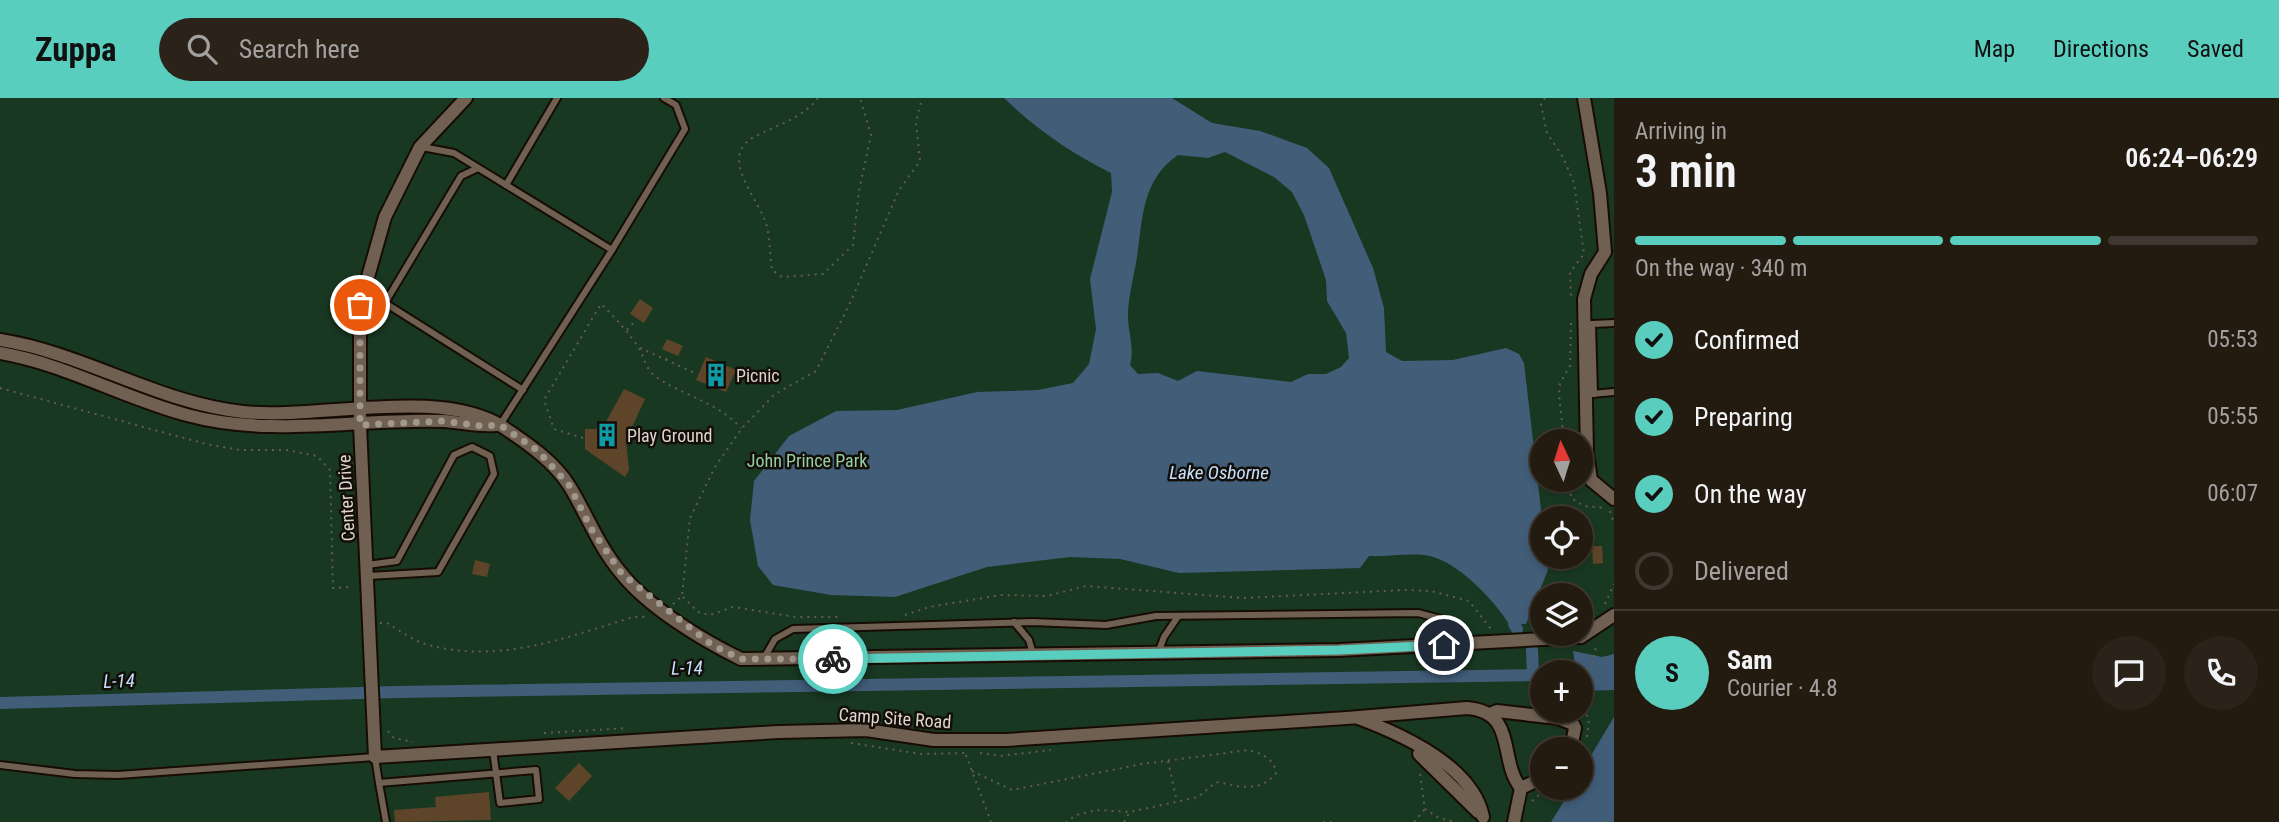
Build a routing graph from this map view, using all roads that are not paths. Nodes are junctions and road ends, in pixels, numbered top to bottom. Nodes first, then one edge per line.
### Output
1 (466, 98) edge
2 (557, 98) edge
3 (664, 98) edge
4 (1584, 98) edge
5 (420, 146) junction
6 (478, 168) junction
7 (506, 185) junction
8 (612, 250) junction
9 (1614, 323) edge
10 (0, 340) edge
11 (0, 353) edge
12 (113, 374) junction
13 (109, 388) junction
14 (523, 390) junction
15 (1614, 392) edge
16 (1590, 394) junction
17 (359, 409) junction
18 (360, 425) junction
19 (500, 425) junction
20 (1614, 499) edge
21 (368, 576) junction
22 (1608, 612) edge
23 (1177, 618) junction
24 (1014, 622) junction
25 (1461, 644) junction
26 (1158, 653) junction
27 (1034, 656) junction
28 (763, 660) junction
29 (1428, 713) junction
30 (1490, 714) junction
31 (1357, 718) junction
32 (1406, 737) junction
33 (1574, 737) edge
34 (492, 748) junction
35 (375, 757) junction
36 (0, 765) edge
37 (496, 774) junction
38 (379, 783) junction
39 (1530, 784) edge
40 (1521, 788) junction
41 (1484, 819) edge
42 (386, 822) edge
43 (1514, 822) edge

1 - 5 street, Center Drive
2 - 7 lane
3 - 8 lane
4 - 16 street
5 - 6 lane
5 - 17 street, Center Drive
6 - 7 lane
6 - 14 lane
7 - 8 lane
8 - 14 lane
9 - 16 lane
10 - 12 street
11 - 13 street
12 - 13 street
12 - 17 street
13 - 18 street
14 - 19 lane
15 - 16 lane
16 - 20 street
17 - 18 street, Center Drive
17 - 19 street
18 - 19 street
18 - 21 street, Center Drive
19 - 28 street
21 - 21 lane
21 - 35 street, Center Drive
22 - 25 street
23 - 24 lane
23 - 25 lane
23 - 26 lane
24 - 27 lane
24 - 28 lane
25 - 26 street
26 - 27 street
27 - 28 street
29 - 30 street
29 - 31 street
29 - 32 street
30 - 33 street
30 - 40 street
31 - 32 street, Camp Site Road
31 - 34 street, Camp Site Road
32 - 41 street, Camp Site Road
34 - 35 street, Camp Site Road
34 - 37 lane
35 - 36 lane
35 - 38 lane
37 - 37 lane
37 - 38 lane
38 - 42 lane
39 - 40 street
40 - 43 street

